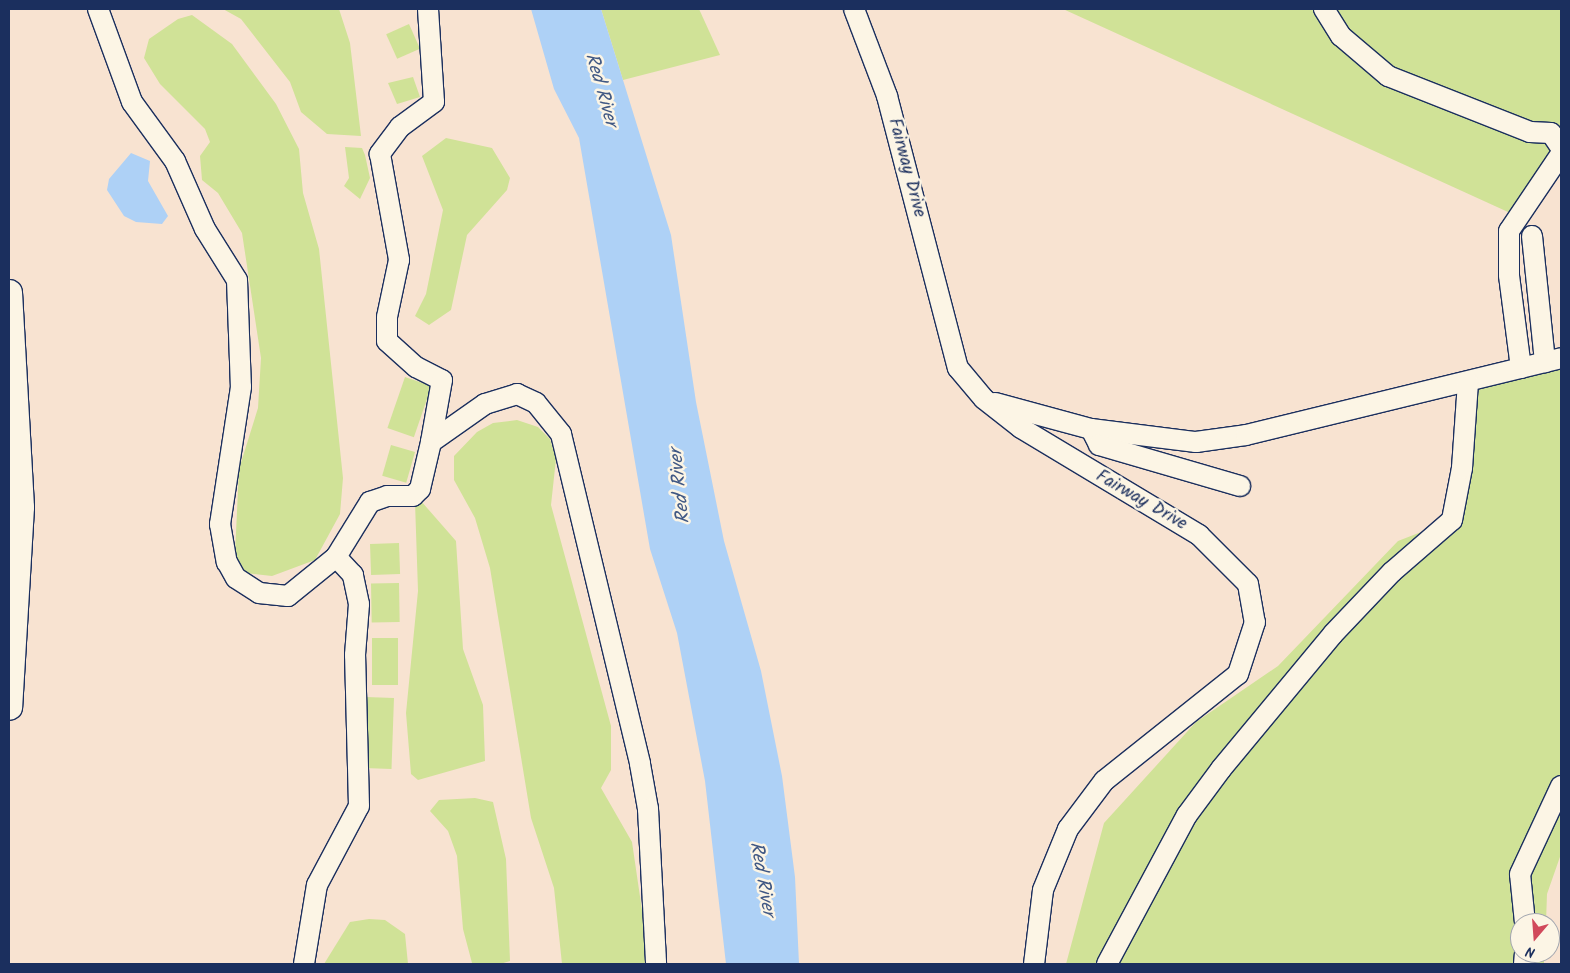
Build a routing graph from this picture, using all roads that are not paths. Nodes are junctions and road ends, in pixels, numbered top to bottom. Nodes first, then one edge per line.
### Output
1 (98, 9) edge
2 (428, 9) edge
3 (854, 9) edge
4 (1324, 9) edge
5 (1561, 148) edge
6 (1561, 154) edge
7 (1532, 236) dead end
8 (9, 292) edge
9 (1553, 360) edge
10 (1521, 368) junction
11 (1468, 382) junction
12 (984, 399) junction
13 (1091, 429) junction
14 (431, 442) junction
15 (1240, 486) dead end
16 (336, 557) junction
17 (9, 707) edge
18 (1561, 786) edge
19 (1523, 913) edge
20 (304, 964) edge
21 (656, 964) edge
22 (1034, 964) edge
23 (1107, 964) edge

1 - 16 street
2 - 14 street
3 - 12 street, Fairway Drive
4 - 5 street
6 - 10 street
7 - 9 street
8 - 17 main road
9 - 10 street
10 - 11 street
11 - 13 street
11 - 23 street
12 - 13 street
12 - 22 street, Fairway Drive
13 - 15 street
14 - 16 street
14 - 21 street
16 - 20 street
18 - 19 street

